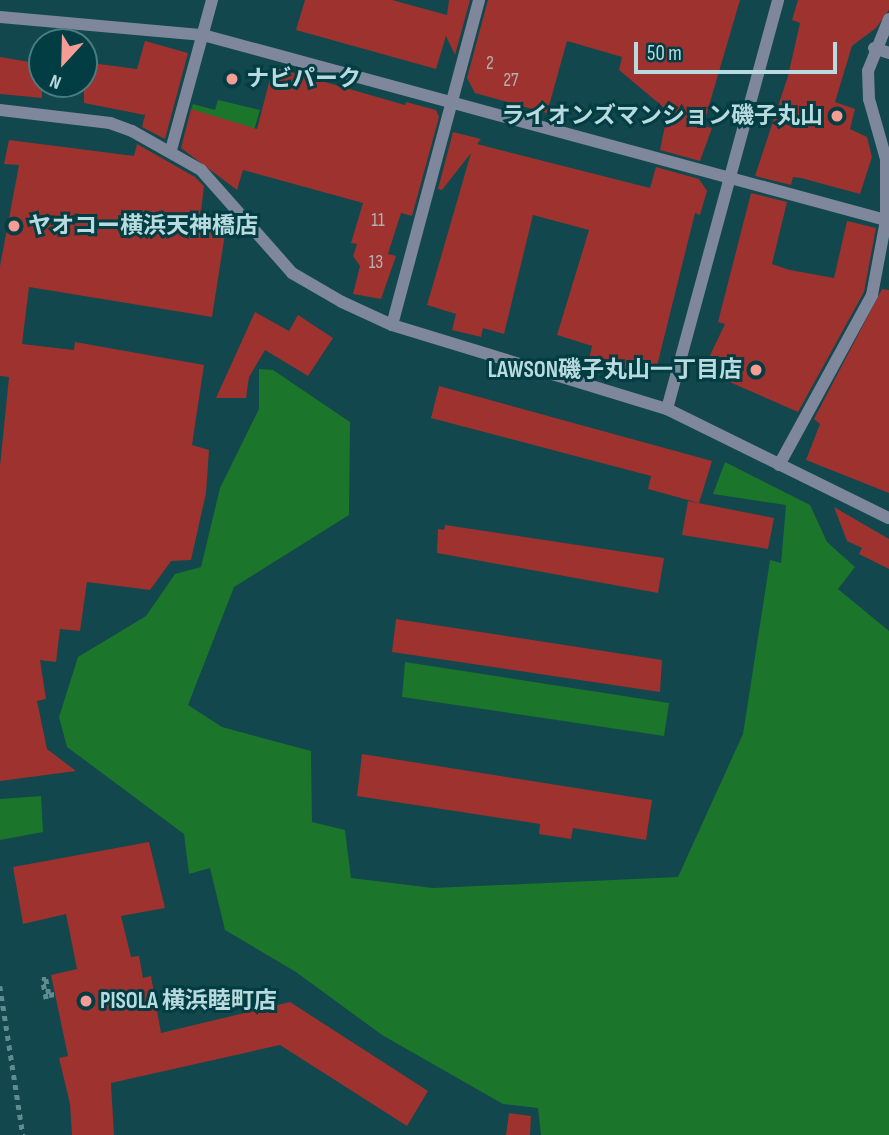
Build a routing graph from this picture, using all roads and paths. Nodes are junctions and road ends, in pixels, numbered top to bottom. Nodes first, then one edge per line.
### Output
1 (212, 0) edge
2 (479, 0) edge
3 (778, 0) edge
4 (0, 17) edge
5 (889, 19) edge
6 (203, 34) junction
7 (874, 48) junction
8 (889, 53) edge
9 (451, 101) junction
10 (0, 110) edge
11 (171, 150) junction
12 (730, 177) junction
13 (888, 221) edge
14 (392, 325) junction
15 (667, 409) junction
16 (779, 466) junction
17 (889, 519) edge
18 (0, 986) edge
19 (55, 994) dead end
20 (46, 999) dead end
21 (23, 1135) edge

1 - 6 street
2 - 9 street
3 - 12 street
4 - 6 street
5 - 7 street
6 - 9 street
6 - 11 street
7 - 8 street
7 - 13 street
9 - 12 street
9 - 14 street
10 - 11 street
11 - 14 street
12 - 13 street
12 - 15 street
13 - 16 street
14 - 15 street
15 - 16 street
16 - 17 street
18 - 21 path
19 - 20 path

